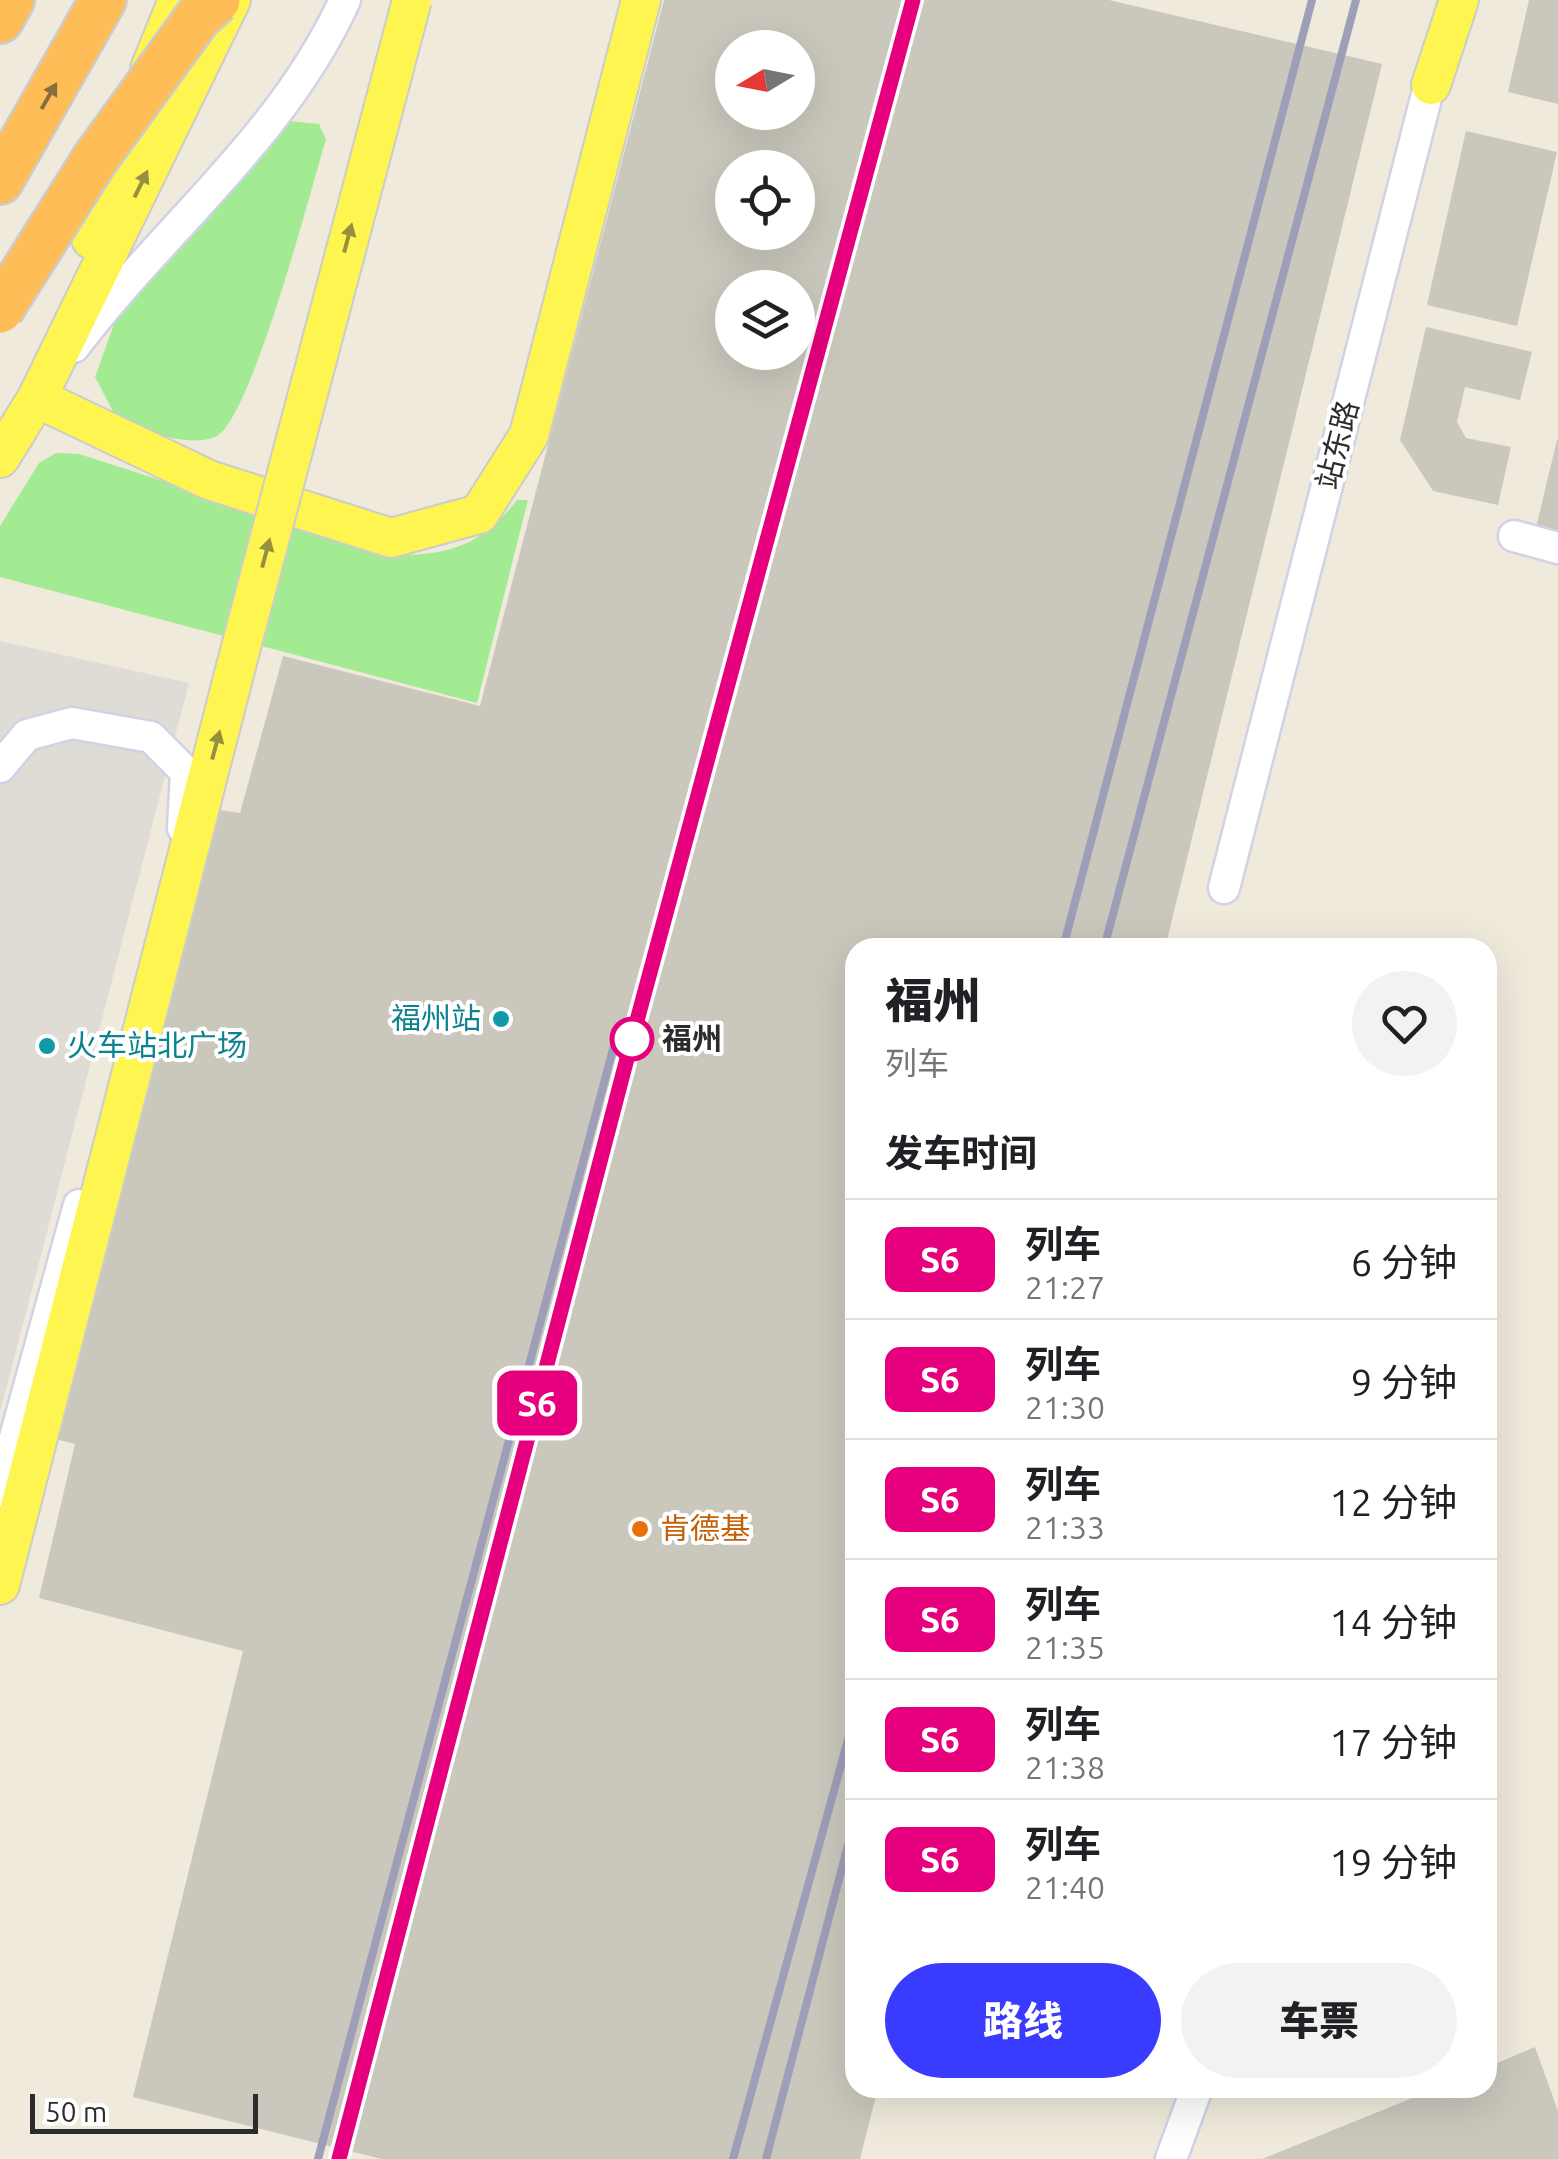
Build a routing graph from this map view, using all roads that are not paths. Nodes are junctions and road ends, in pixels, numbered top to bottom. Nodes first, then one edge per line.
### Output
1 (12, 0) edge
2 (103, 0) edge
3 (178, 0) edge
4 (217, 0) edge
5 (231, 0) edge
6 (345, 0) edge
7 (412, 0) edge
8 (641, 0) edge
9 (1446, 0) edge
10 (1459, 0) edge
11 (0, 20) edge
12 (1431, 85) junction
13 (0, 180) edge
14 (0, 310) edge
15 (36, 398) junction
16 (0, 458) edge
17 (1514, 536) dead end
18 (1558, 548) edge
19 (0, 767) edge
20 (1224, 888) dead end
21 (0, 1492) edge
22 (0, 1585) edge
23 (1193, 2098) edge
24 (1173, 2156) edge

1 - 11 highway
13 -> 2 highway
3 - 15 main road
4 - 14 highway, bridge
15 -> 5 main road
6 - 15 street
22 -> 7 main road, bridge
8 - 15 main road
9 - 12 street, 站东路
10 - 12 main road
12 - 20 street, 站东路
15 - 16 main road
17 - 18 street
19 - 21 street
23 - 24 street

